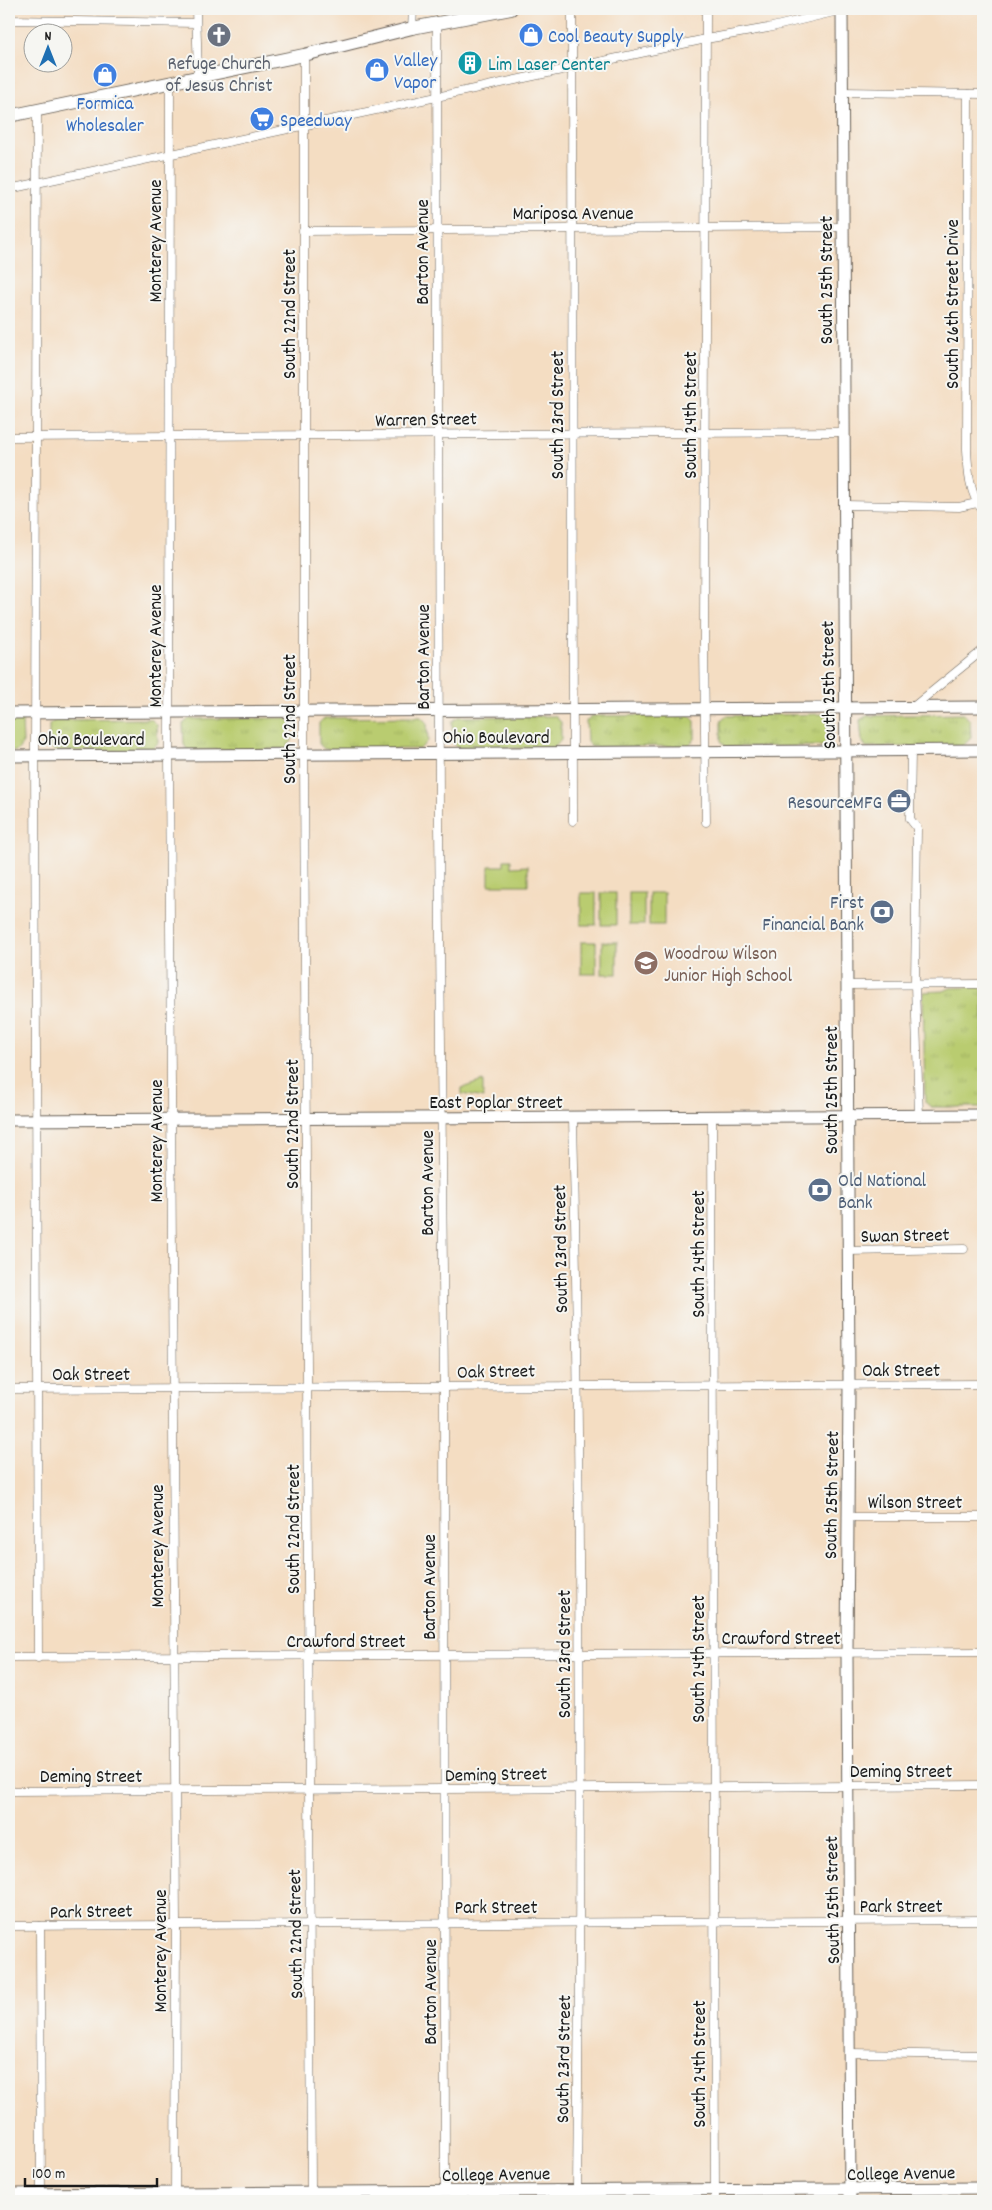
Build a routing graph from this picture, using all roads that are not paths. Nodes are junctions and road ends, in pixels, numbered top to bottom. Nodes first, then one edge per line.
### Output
1 (196, 9) edge
2 (413, 9) edge
3 (511, 9) edge
4 (572, 9) edge
5 (706, 9) edge
6 (842, 9) edge
7 (9, 20) edge
8 (196, 23) junction
9 (436, 24) junction
10 (412, 28) junction
11 (706, 39) junction
12 (304, 55) junction
13 (572, 68) junction
14 (198, 75) junction
15 (170, 81) junction
16 (842, 92) junction
17 (968, 94) junction
18 (983, 94) edge
19 (438, 97) junction
20 (37, 110) junction
21 (9, 116) edge
22 (304, 126) junction
23 (170, 154) junction
24 (36, 182) junction
25 (9, 189) edge
26 (842, 227) junction
27 (706, 228) junction
28 (571, 229) junction
29 (437, 230) junction
30 (303, 231) junction
31 (705, 432) junction
32 (843, 432) junction
33 (437, 433) junction
34 (573, 433) junction
35 (171, 436) junction
36 (304, 436) junction
37 (9, 437) edge
38 (35, 437) junction
39 (977, 503) junction
40 (844, 506) junction
41 (983, 511) edge
42 (983, 650) edge
43 (912, 707) junction
44 (983, 707) edge
45 (706, 708) junction
46 (845, 708) junction
47 (572, 709) junction
48 (438, 710) junction
49 (35, 712) junction
50 (170, 712) junction
51 (304, 712) junction
52 (9, 713) edge
53 (846, 750) junction
54 (911, 750) junction
55 (983, 750) edge
56 (707, 752) junction
57 (572, 753) junction
58 (438, 754) junction
59 (169, 755) junction
60 (304, 755) junction
61 (9, 756) edge
62 (35, 756) junction
63 (573, 821) dead end
64 (706, 822) dead end
65 (915, 984) junction
66 (983, 984) edge
67 (847, 985) junction
68 (983, 1115) edge
69 (919, 1116) junction
70 (712, 1117) junction
71 (848, 1117) junction
72 (573, 1118) junction
73 (442, 1119) junction
74 (9, 1120) edge
75 (37, 1120) junction
76 (172, 1120) junction
77 (308, 1120) junction
78 (964, 1250) dead end
79 (847, 1251) junction
80 (983, 1384) edge
81 (849, 1385) junction
82 (579, 1386) junction
83 (444, 1387) junction
84 (714, 1387) junction
85 (172, 1388) junction
86 (309, 1388) junction
87 (9, 1389) edge
88 (38, 1389) junction
89 (847, 1517) junction
90 (983, 1517) edge
91 (983, 1652) edge
92 (713, 1653) junction
93 (846, 1653) junction
94 (580, 1654) junction
95 (309, 1656) junction
96 (444, 1656) junction
97 (9, 1657) edge
98 (38, 1658) junction
99 (173, 1658) junction
100 (713, 1786) junction
101 (847, 1786) junction
102 (983, 1786) edge
103 (579, 1788) junction
104 (308, 1790) junction
105 (444, 1790) junction
106 (9, 1791) edge
107 (174, 1791) junction
108 (983, 1920) edge
109 (849, 1921) junction
110 (579, 1922) junction
111 (713, 1922) junction
112 (311, 1923) junction
113 (446, 1923) junction
114 (176, 1925) junction
115 (9, 1926) edge
116 (40, 1926) junction
117 (850, 2054) junction
118 (983, 2054) edge
119 (983, 2188) edge
120 (556, 2189) junction
121 (577, 2190) junction
122 (445, 2191) junction
123 (311, 2193) junction
124 (9, 2194) edge
125 (715, 2195) edge
126 (376, 2196) edge
127 (850, 2196) edge
128 (41, 2197) edge
129 (175, 2197) edge
130 (556, 2201) edge

1 - 8 street
2 - 10 street
3 - 9 main road
4 - 13 street, South 23rd Street
5 - 11 street, South 24th Street
6 - 11 street
6 - 16 main road, South 25th Street
7 - 8 street
8 - 14 street
9 - 10 main road
9 - 19 street, Barton Avenue
10 - 12 main road
11 - 13 street
11 - 27 street, South 24th Street
12 - 14 main road
12 - 22 street, South 22nd Street
13 - 19 street
13 - 28 street, South 23rd Street
14 - 15 main road
15 - 20 main road
15 - 23 street, Monterey Avenue
16 - 17 street
16 - 26 main road, South 25th Street
17 - 18 street
17 - 39 street, South 26th Street Drive
19 - 22 street
19 - 29 street, Barton Avenue
20 - 21 main road
20 - 24 street
22 - 23 street
22 - 30 street, South 22nd Street
23 - 24 street
23 - 35 street, Monterey Avenue
24 - 25 street
24 - 38 street
26 - 27 street, Mariposa Avenue
26 - 32 main road, South 25th Street
27 - 28 street, Mariposa Avenue
27 - 31 street, South 24th Street
28 - 29 street, Mariposa Avenue
28 - 34 street, South 23rd Street
29 - 30 street, Mariposa Avenue
29 - 33 street, Barton Avenue
30 - 36 street, South 22nd Street
31 - 32 street, Warren Street
31 - 34 street, Warren Street
31 - 45 street, South 24th Street
32 - 40 main road, South 25th Street
33 - 34 street, Warren Street
33 - 36 street, Warren Street
33 - 48 street, Barton Avenue
34 - 47 street, South 23rd Street
35 - 36 street, Warren Street
35 - 38 street, Warren Street
35 - 50 street, Monterey Avenue
36 - 51 street, South 22nd Street
37 - 38 street, Warren Street
38 - 49 street
39 - 40 street
39 - 41 street, South 26th Street Drive
40 - 46 main road, South 25th Street
42 - 43 street
43 - 44 main road, Ohio Boulevard
43 - 46 main road, Ohio Boulevard
45 - 46 main road, Ohio Boulevard
45 - 47 main road, Ohio Boulevard
45 - 56 street, South 24th Street
46 - 53 main road, South 25th Street
47 - 48 main road, Ohio Boulevard
47 - 57 street, South 23rd Street
48 - 51 main road, Ohio Boulevard
48 - 58 street, Barton Avenue
49 - 50 main road, Ohio Boulevard
49 - 52 main road, Ohio Boulevard
49 - 62 street
50 - 51 main road, Ohio Boulevard
50 - 59 street, Monterey Avenue
51 - 60 street, South 22nd Street
53 - 54 main road, Ohio Boulevard
53 - 56 main road, Ohio Boulevard
53 - 67 main road, South 25th Street
54 - 55 main road, Ohio Boulevard
54 - 65 street
56 - 57 main road, Ohio Boulevard
56 - 64 street, South 24th Street
57 - 58 main road, Ohio Boulevard
57 - 63 street, South 23rd Street
58 - 60 main road, Ohio Boulevard
58 - 73 street, Barton Avenue
59 - 60 main road, Ohio Boulevard
59 - 62 main road, Ohio Boulevard
59 - 76 street, Monterey Avenue
60 - 77 street, South 22nd Street
61 - 62 main road, Ohio Boulevard
62 - 75 street
65 - 66 street
65 - 67 street
65 - 69 street
67 - 71 main road, South 25th Street
68 - 69 main road, East Poplar Street
69 - 71 main road, East Poplar Street
70 - 71 main road, East Poplar Street
70 - 72 main road, East Poplar Street
70 - 84 street, South 24th Street
71 - 79 main road, South 25th Street
72 - 73 main road, East Poplar Street
72 - 82 street, South 23rd Street
73 - 77 main road, East Poplar Street
73 - 83 street, Barton Avenue
74 - 75 main road, East Poplar Street
75 - 76 main road, East Poplar Street
75 - 88 street
76 - 77 main road, East Poplar Street
76 - 85 street, Monterey Avenue
77 - 86 street, South 22nd Street
78 - 79 street, Swan Street
79 - 81 main road, South 25th Street
80 - 81 street, Oak Street
81 - 84 street, Oak Street
81 - 89 main road, South 25th Street
82 - 83 street, Oak Street
82 - 84 street, Oak Street
82 - 94 street, South 23rd Street
83 - 86 street, Oak Street
83 - 96 street, Barton Avenue
84 - 92 street, South 24th Street
85 - 86 street, Oak Street
85 - 88 street, Oak Street
85 - 99 street, Monterey Avenue
86 - 95 street, South 22nd Street
87 - 88 street, Oak Street
88 - 98 street
89 - 90 street, Wilson Street
89 - 93 main road, South 25th Street
91 - 93 street, Crawford Street
92 - 93 street, Crawford Street
92 - 94 street, Crawford Street
92 - 100 street, South 24th Street
93 - 101 main road, South 25th Street
94 - 96 street, Crawford Street
94 - 103 street, South 23rd Street
95 - 96 street, Crawford Street
95 - 99 street, Crawford Street
95 - 104 street, South 22nd Street
96 - 105 street, Barton Avenue
97 - 98 street, Crawford Street
98 - 99 street, Crawford Street
99 - 107 street, Monterey Avenue
100 - 101 street, Deming Street
100 - 103 street, Deming Street
100 - 111 street, South 24th Street
101 - 102 street, Deming Street
101 - 109 main road, South 25th Street
103 - 105 street, Deming Street
103 - 110 street, South 23rd Street
104 - 105 street, Deming Street
104 - 107 street, Deming Street
104 - 112 street, South 22nd Street
105 - 113 street, Barton Avenue
106 - 107 street, Deming Street
107 - 114 street, Monterey Avenue
108 - 109 street, Park Street
109 - 111 street, Park Street
109 - 117 main road, South 25th Street
110 - 111 street, Park Street
110 - 113 street, Park Street
110 - 121 street, South 23rd Street
111 - 125 street, South 24th Street
112 - 113 street, Park Street
112 - 114 street, Park Street
112 - 123 street, South 22nd Street
113 - 122 street, Barton Avenue
114 - 116 street, Park Street
114 - 129 street, Monterey Avenue
115 - 116 street, Park Street
116 - 128 street
117 - 118 street
117 - 127 main road, South 25th Street
119 - 127 main road, College Avenue
120 - 121 main road, College Avenue
120 - 122 main road, College Avenue
120 - 130 street
121 - 125 main road, College Avenue
122 - 126 main road, College Avenue
123 - 126 main road, College Avenue
123 - 129 main road, College Avenue
124 - 128 main road, College Avenue
125 - 127 main road, College Avenue
128 - 129 main road, College Avenue

